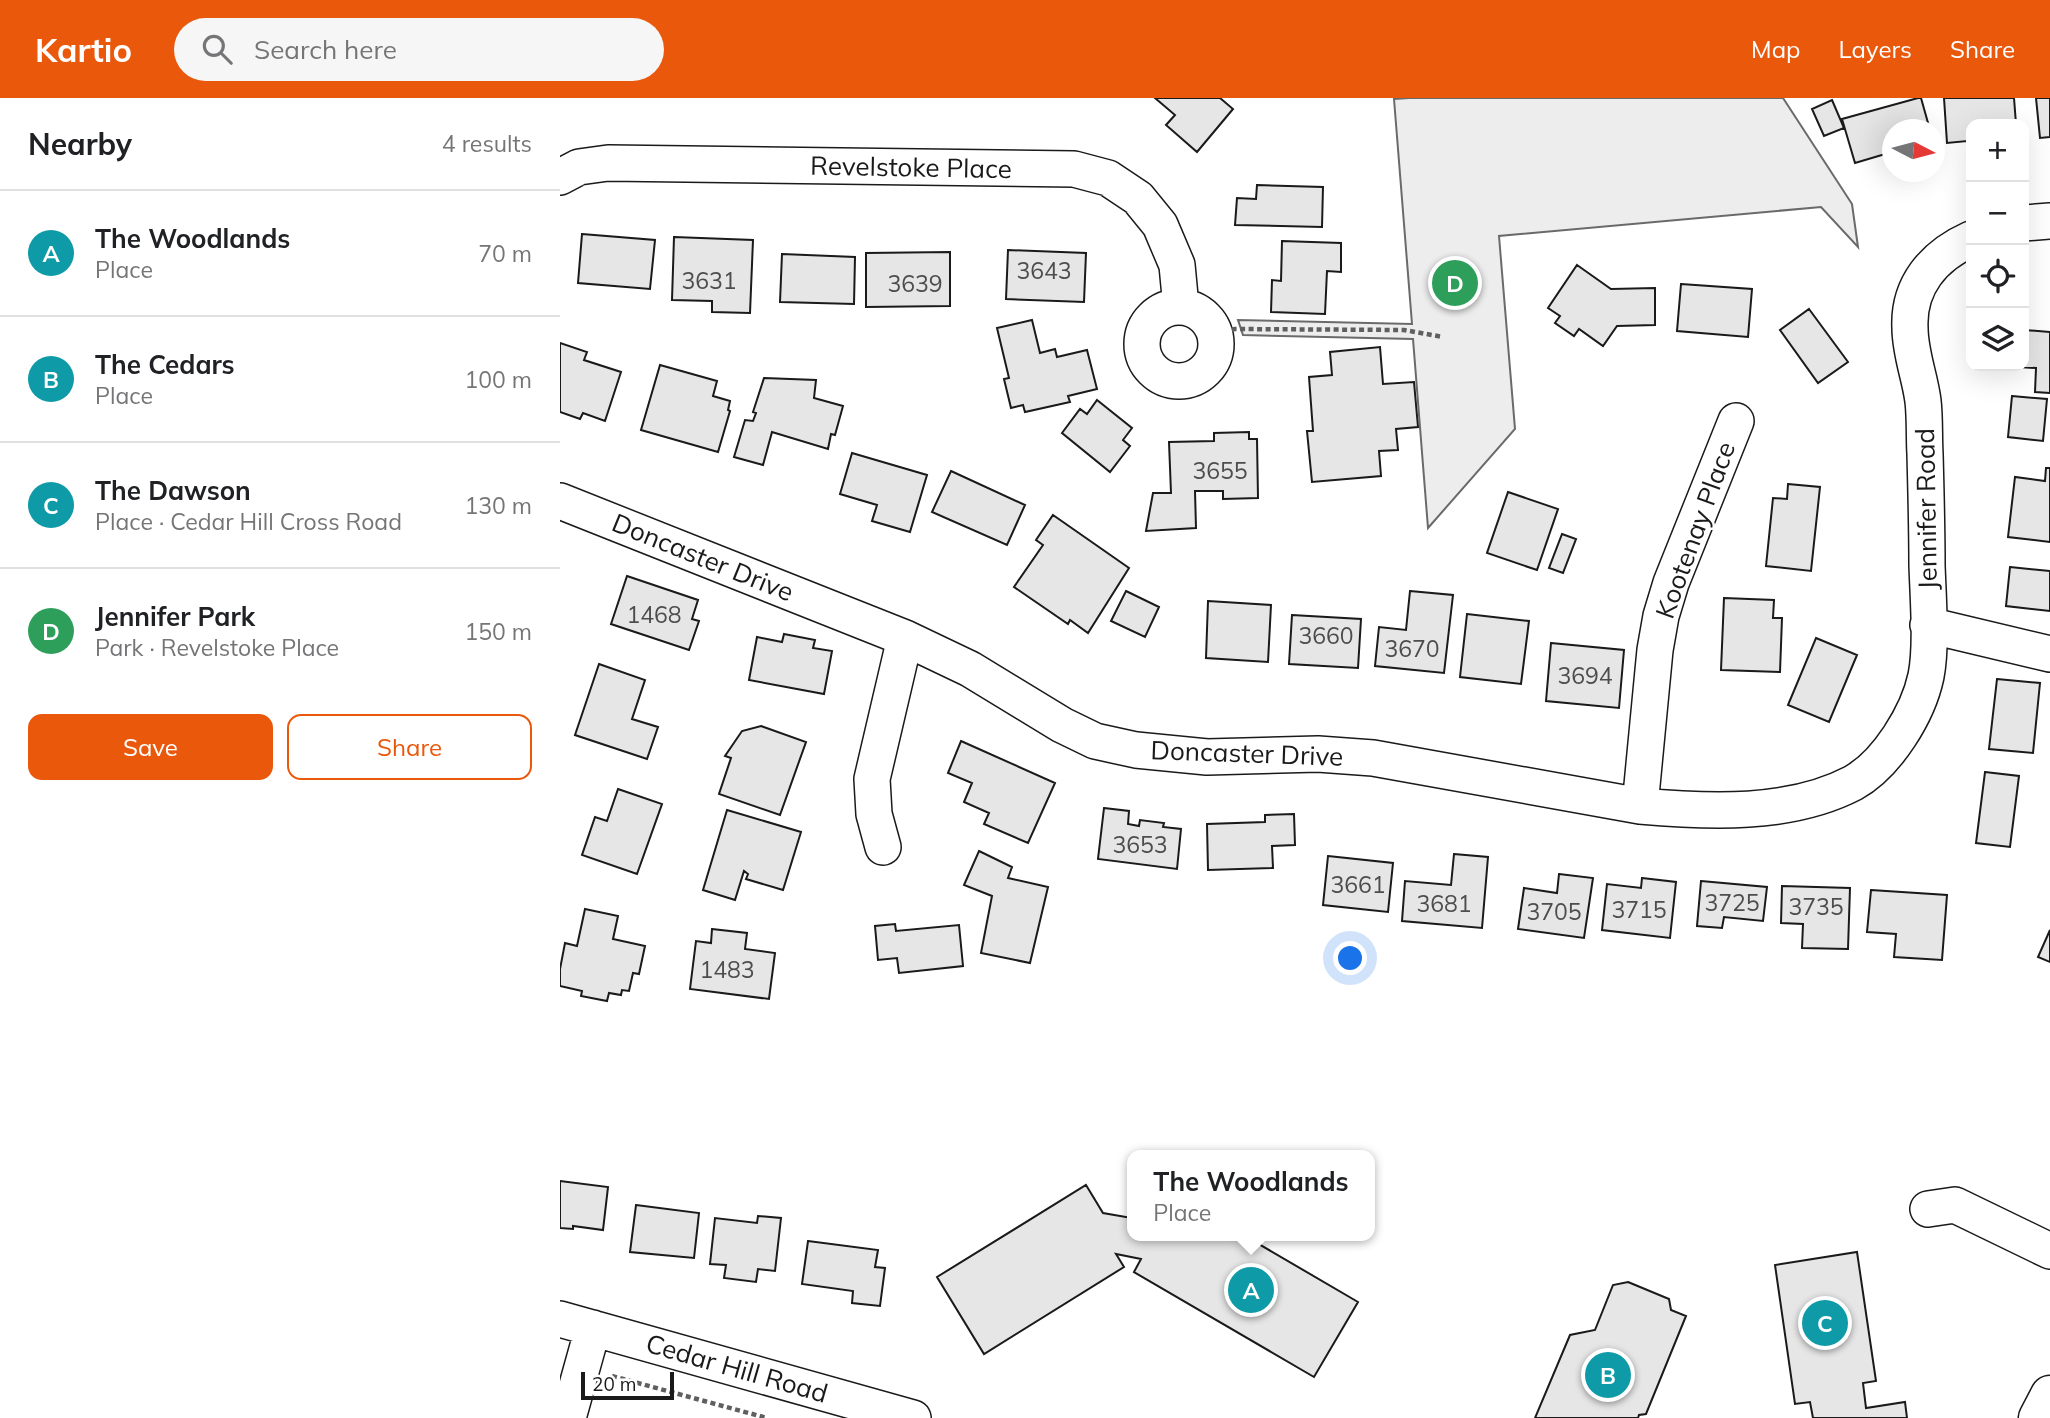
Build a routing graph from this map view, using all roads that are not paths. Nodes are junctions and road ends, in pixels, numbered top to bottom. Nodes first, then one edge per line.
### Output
1 (560, 177) edge
2 (2050, 222) edge
3 (2029, 223) edge
4 (1966, 242) edge
5 (1181, 307) junction
6 (1736, 421) dead end
7 (561, 503) edge
8 (1928, 625) junction
9 (905, 638) junction
10 (2050, 654) edge
11 (1854, 782) joint
12 (1640, 806) junction
13 (883, 847) dead end
14 (1928, 1209) dead end
15 (2050, 1251) edge
16 (560, 1319) edge
17 (593, 1328) junction
18 (2050, 1395) edge
19 (568, 1418) edge
20 (914, 1418) edge
21 (2038, 1418) edge

1 - 5 street, Revelstoke Place
2 - 3 street
4 - 8 street, Jennifer Road
5 - 5 street
6 - 12 street, Kootenay Place
7 - 9 street, Doncaster Drive
8 - 10 street
8 - 11 street, Jennifer Road
9 - 12 street, Doncaster Drive
9 - 13 street
11 - 12 street, Doncaster Drive
14 - 15 street
16 - 17 street, Cedar Hill Road
17 - 19 street
17 - 20 street, Cedar Hill Road
18 - 21 main road

